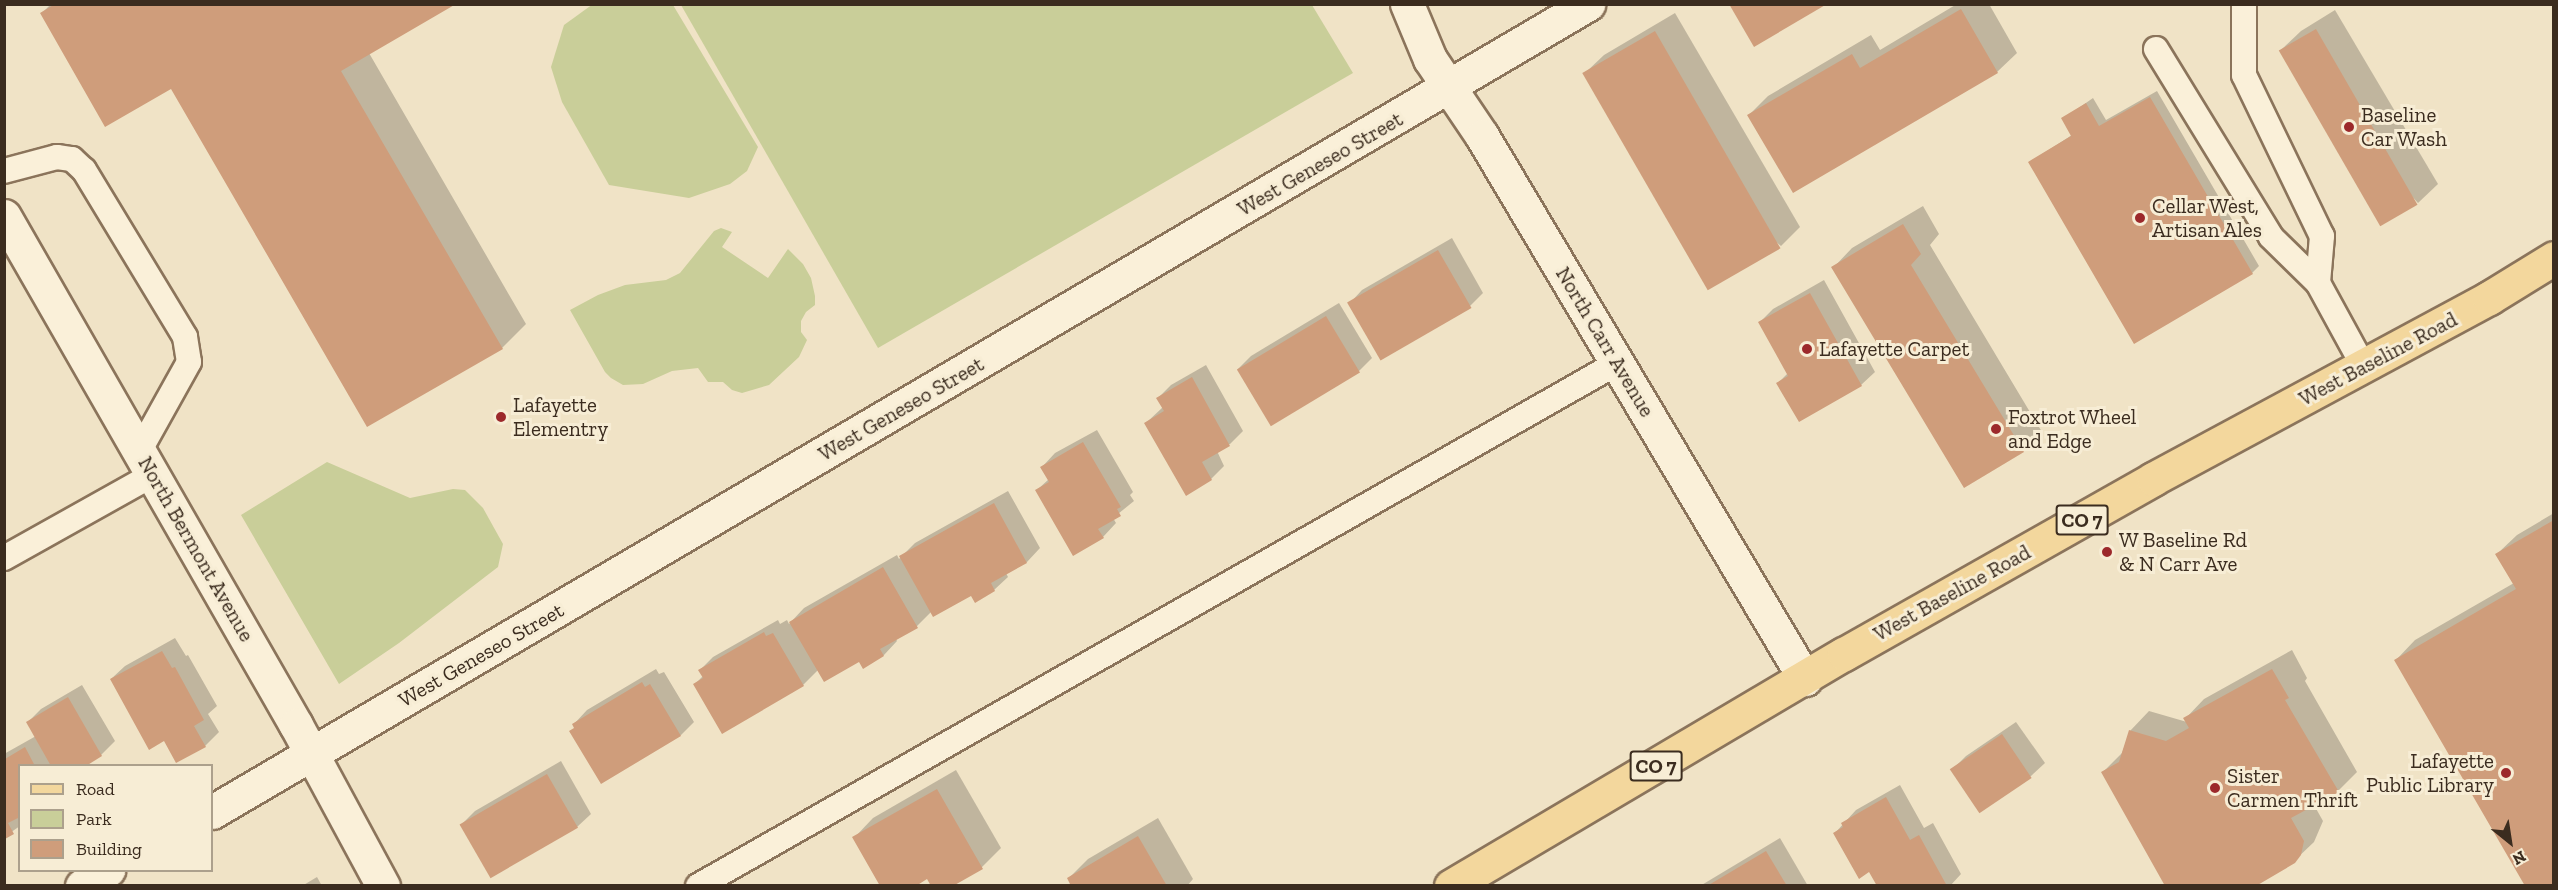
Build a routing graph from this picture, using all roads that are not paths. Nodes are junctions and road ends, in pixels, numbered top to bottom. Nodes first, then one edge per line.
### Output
1 (1407, 4) edge
2 (1588, 4) edge
3 (2244, 4) edge
4 (2156, 49) dead end
5 (1449, 86) junction
6 (4, 171) edge
7 (4, 216) edge
8 (2553, 258) edge
9 (2318, 283) junction
10 (1617, 363) junction
11 (2364, 367) junction
12 (147, 462) junction
13 (4, 558) edge
14 (1804, 679) junction
15 (312, 754) junction
16 (213, 811) edge
17 (105, 872) edge
18 (82, 885) edge
19 (383, 885) edge
20 (699, 885) edge
21 (1451, 885) edge

1 - 5 street, North Carr Avenue
2 - 5 street, West Geneseo Street
3 - 9 lane
4 - 9 lane
5 - 10 street, North Carr Avenue
5 - 15 street, West Geneseo Street
6 - 12 lane
7 - 12 street, North Bermont Avenue
8 - 11 main road, West Baseline Road / CO 7
9 - 11 lane
10 - 14 street, North Carr Avenue
10 - 20 lane
11 - 14 main road, West Baseline Road / CO 7
12 - 13 lane
12 - 15 street, North Bermont Avenue
14 - 21 main road, West Baseline Road / CO 7
15 - 16 street, West Geneseo Street
15 - 19 street, North Bermont Avenue
17 - 18 street

